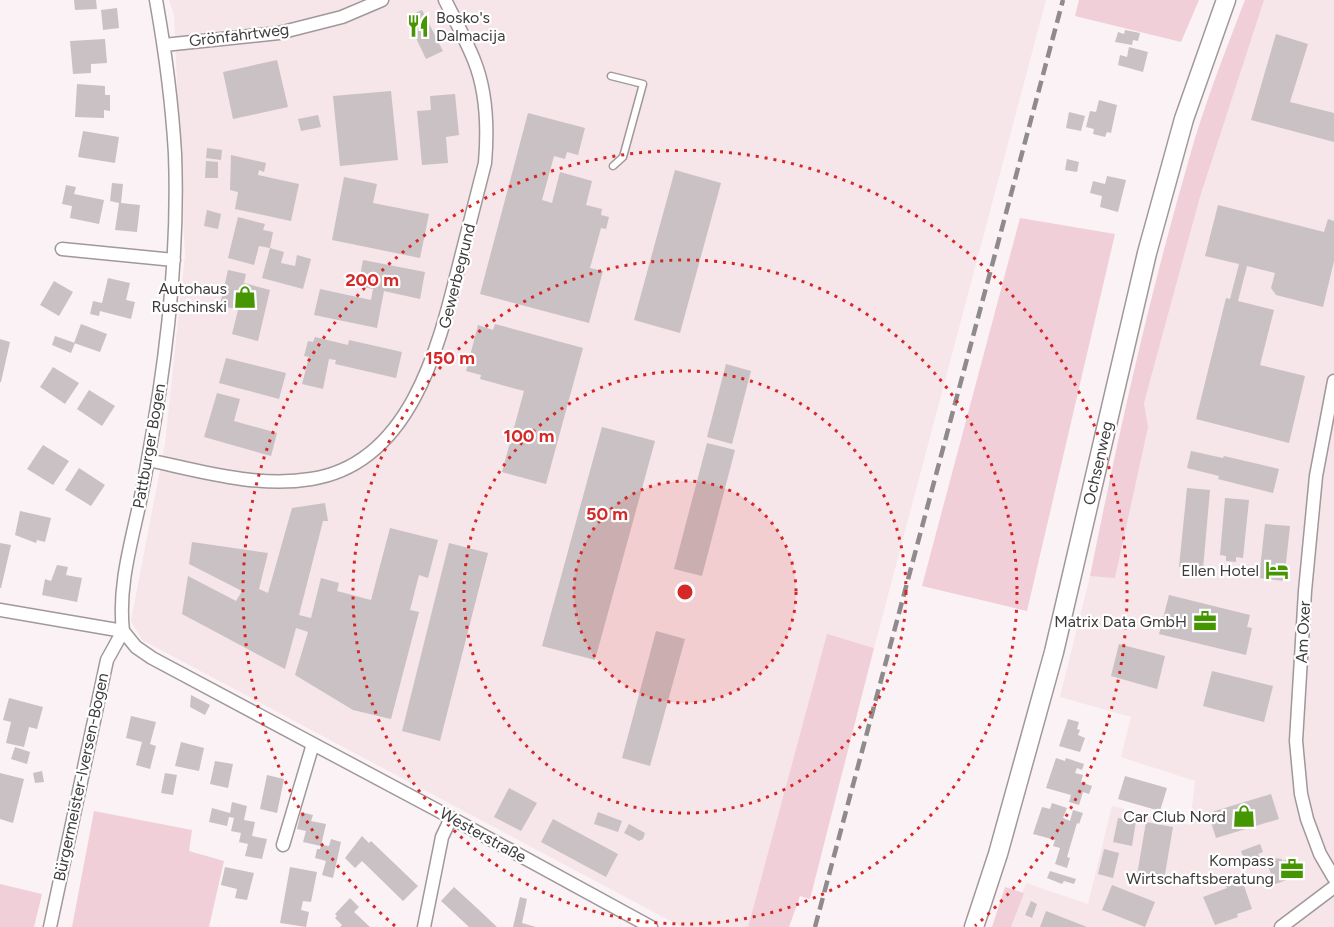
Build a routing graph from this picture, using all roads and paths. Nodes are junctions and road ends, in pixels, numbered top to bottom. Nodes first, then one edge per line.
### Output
1 (156, 0) edge
2 (382, 0) edge
3 (446, 0) edge
4 (1226, 0) edge
5 (164, 45) junction
6 (611, 76) dead end
7 (613, 166) dead end
8 (62, 249) dead end
9 (174, 260) junction
10 (1334, 381) edge
11 (148, 460) junction
12 (0, 610) edge
13 (123, 631) junction
14 (313, 744) junction
15 (451, 818) junction
16 (284, 845) dead end
17 (1334, 878) edge
18 (1334, 887) edge
19 (50, 927) edge
20 (424, 927) edge
21 (651, 927) edge
22 (974, 927) edge
23 (1281, 927) edge

1 - 5 street, Pattburger Bogen
2 - 5 street, Grönfahrtweg
3 - 11 street, Gewerbegrund
4 - 22 main road, Ochsenweg
5 - 9 street, Pattburger Bogen
6 - 7 lane
8 - 9 street
9 - 11 street, Pattburger Bogen
10 - 17 street, Am Oxer
11 - 13 street, Pattburger Bogen
12 - 13 street
13 - 14 street, Westerstraße
13 - 19 street, Bürgermeister-Iversen-Bogen
14 - 15 street, Westerstraße
14 - 16 street
15 - 20 street
15 - 21 street, Westerstraße
18 - 23 street

